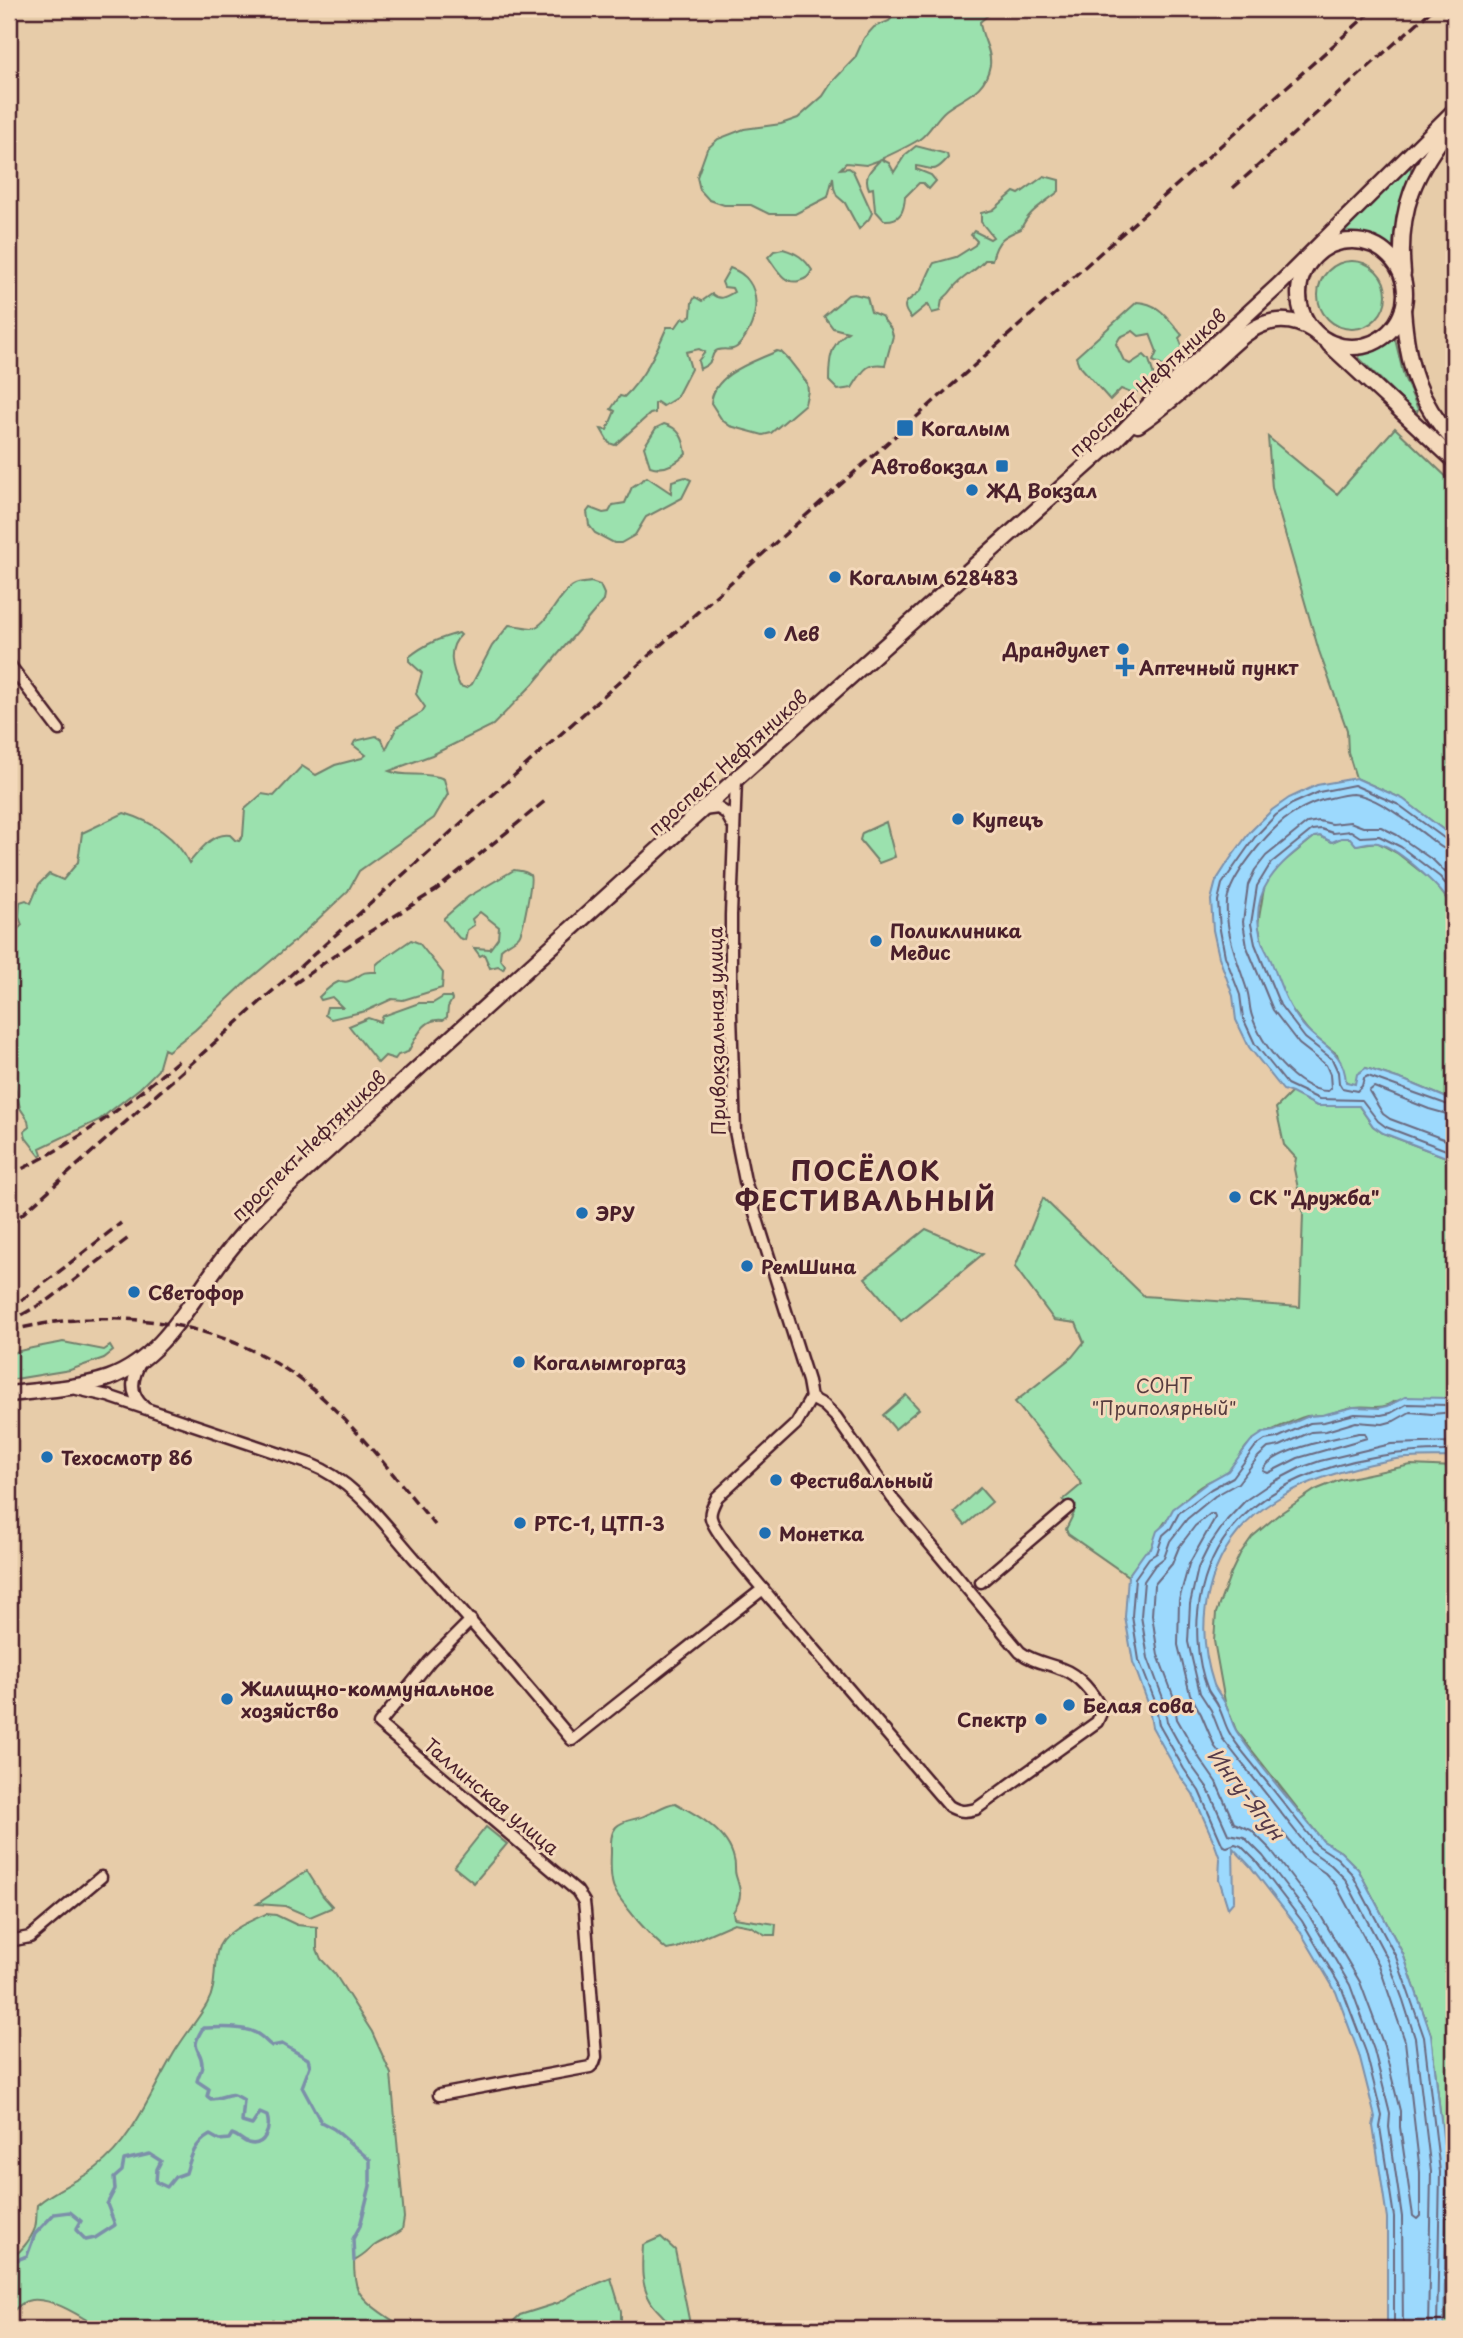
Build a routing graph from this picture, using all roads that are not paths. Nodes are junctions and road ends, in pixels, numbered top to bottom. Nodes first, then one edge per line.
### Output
1 (1454, 111) edge
2 (1454, 123) edge
3 (1341, 221) junction
4 (1314, 258) junction
5 (1403, 281) junction
6 (1279, 285) junction
7 (1403, 308) junction
8 (1318, 334) junction
9 (1116, 439) junction
10 (1454, 441) edge
11 (1454, 460) edge
12 (9, 664) edge
13 (59, 730) dead end
14 (736, 779) junction
15 (702, 810) junction
16 (733, 824) junction
17 (142, 1359) junction
18 (66, 1387) junction
19 (9, 1394) edge
20 (811, 1398) junction
21 (147, 1409) junction
22 (1069, 1507) dead end
23 (763, 1589) junction
24 (969, 1591) junction
25 (471, 1620) junction
26 (101, 1877) dead end
27 (9, 1941) edge
28 (439, 2095) dead end

1 - 3 main road, проспект Нефтяников
2 - 5 main road
3 - 4 main road
3 - 6 main road, проспект Нефтяников
4 - 5 main road
4 - 6 main road
4 - 8 main road
5 - 7 main road
6 - 9 main road, проспект Нефтяников
7 - 8 main road
7 - 10 main road
8 - 9 main road
8 - 11 main road
9 - 14 main road, проспект Нефтяников
12 - 13 street
14 - 15 main road, проспект Нефтяников
14 - 16 street, Привокзальная улица
15 - 16 street
15 - 17 main road, проспект Нефтяников
16 - 20 street, Привокзальная улица
17 - 18 main road, проспект Нефтяников
17 - 21 street
18 - 19 main road, проспект Нефтяников
18 - 21 street
20 - 23 street
20 - 24 street
21 - 25 street
22 - 24 street
23 - 24 street
23 - 25 street
25 - 28 street, Таллинская улица
26 - 27 street

